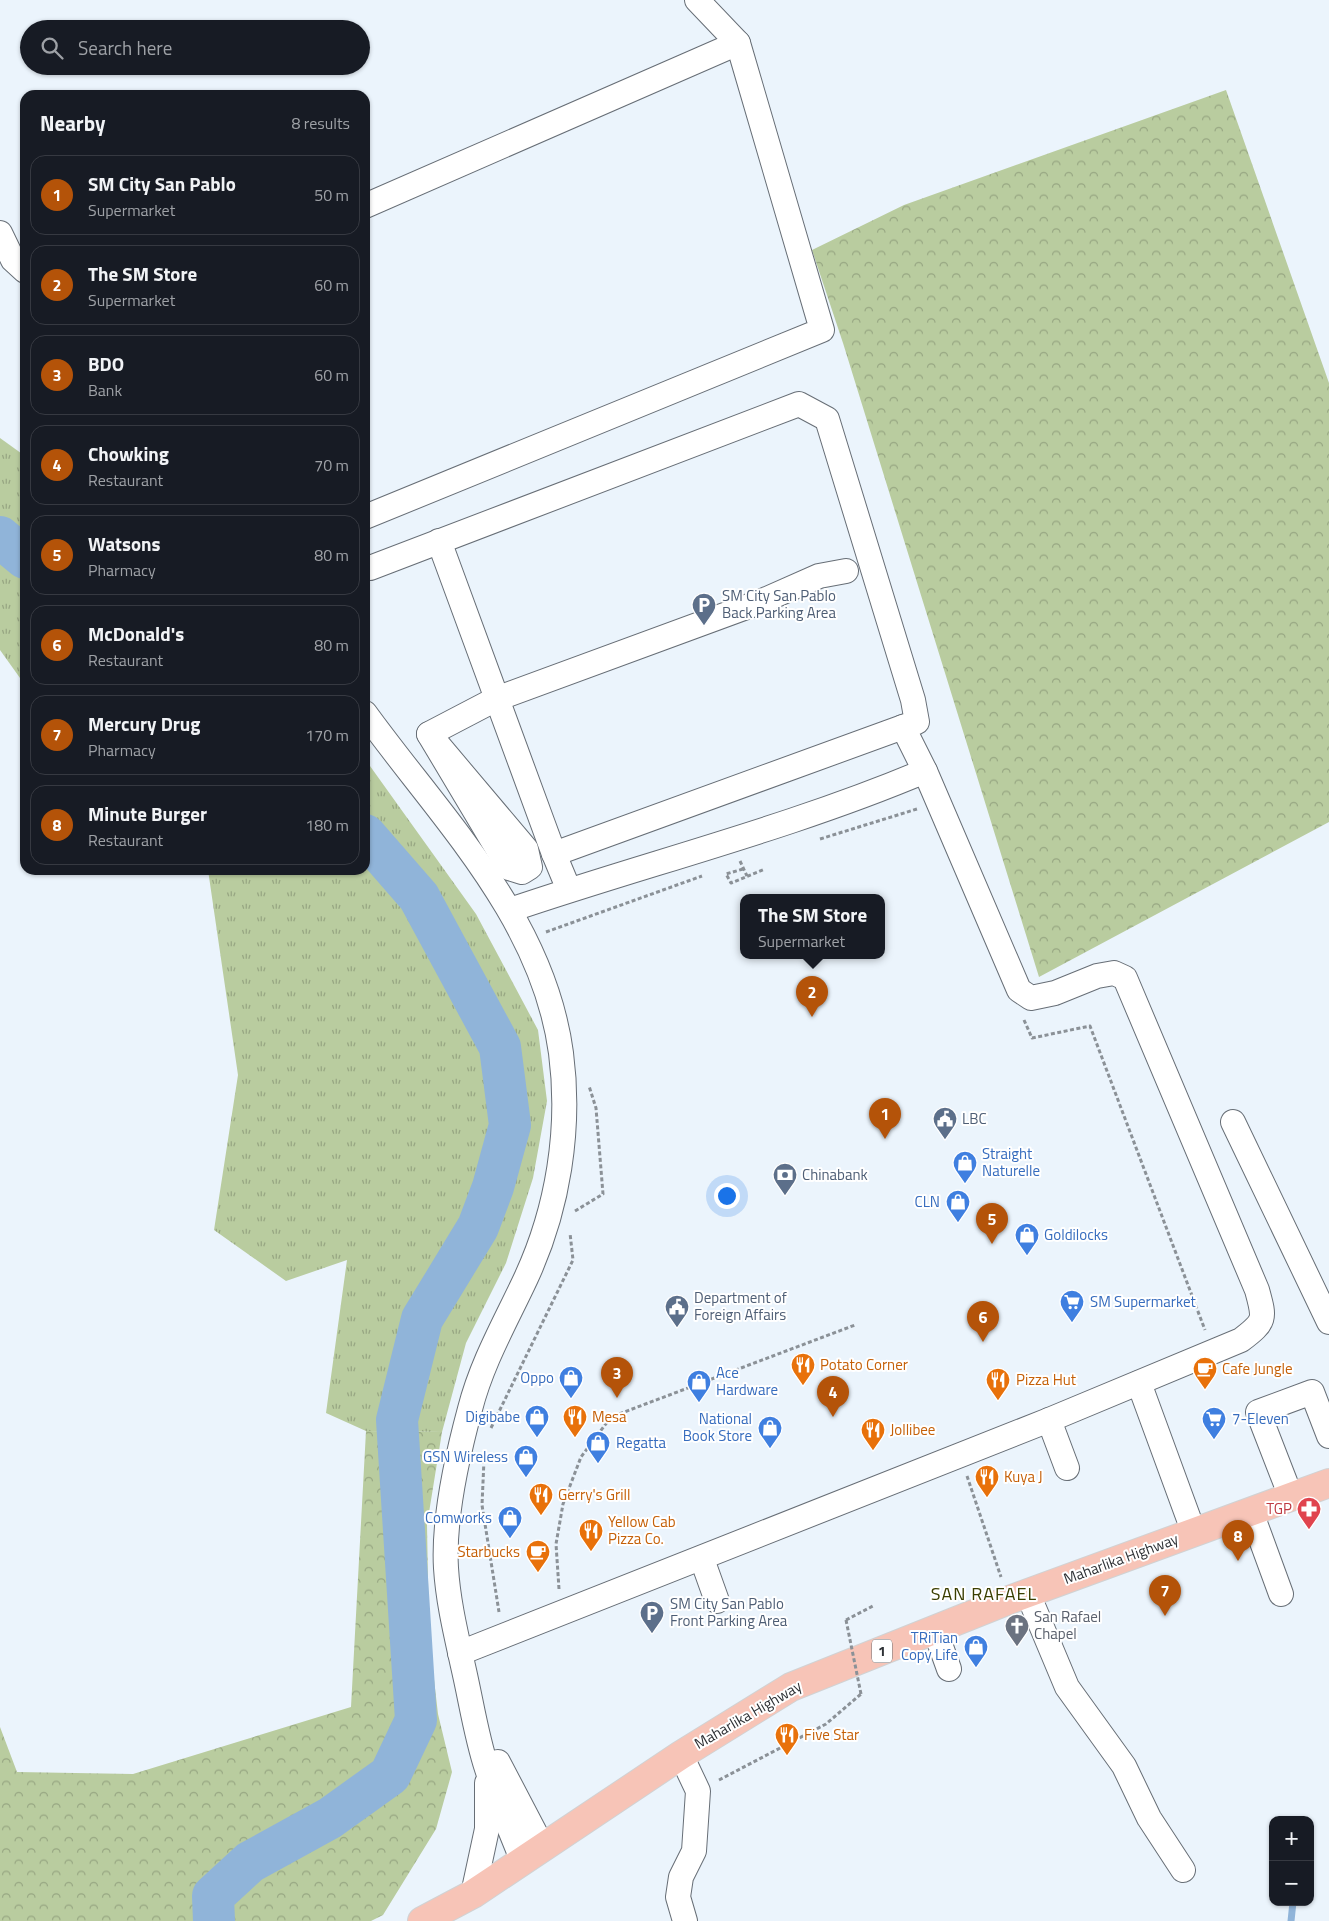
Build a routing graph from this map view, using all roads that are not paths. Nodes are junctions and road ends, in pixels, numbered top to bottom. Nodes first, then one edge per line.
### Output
1 (698, 0) edge
2 (738, 43) junction
3 (370, 204) edge
4 (0, 233) edge
5 (20, 266) edge
6 (370, 515) edge
7 (439, 541) junction
8 (370, 568) dead end
9 (846, 571) dead end
10 (496, 699) junction
11 (370, 719) edge
12 (903, 727) junction
13 (429, 734) junction
14 (925, 771) junction
15 (554, 854) junction
16 (569, 890) junction
17 (510, 910) junction
18 (1233, 1122) dead end
19 (1329, 1322) edge
20 (1139, 1383) junction
21 (1049, 1420) junction
22 (1329, 1436) edge
23 (1067, 1468) dead end
24 (1329, 1483) edge
25 (1291, 1497) junction
26 (1251, 1512) junction
27 (1194, 1532) junction
28 (702, 1559) junction
29 (1281, 1594) dead end
30 (1018, 1597) junction
31 (717, 1601) dead end
32 (935, 1630) junction
33 (460, 1653) junction
34 (949, 1669) dead end
35 (477, 1728) junction
36 (681, 1755) junction
37 (487, 1768) junction
38 (533, 1855) junction
39 (1183, 1870) dead end
40 (473, 1894) junction
41 (422, 1921) edge
42 (686, 1921) edge

1 - 2 street
2 - 3 street
2 - 6 street
4 - 5 street
7 - 8 street
7 - 10 street
7 - 12 street
9 - 10 street
10 - 13 street
10 - 15 street
11 - 17 street
12 - 14 street
12 - 15 street
13 - 13 street
14 - 16 street
14 - 20 street
15 - 16 street
16 - 17 street
17 - 33 street
18 - 19 street
20 - 21 street
20 - 27 street
21 - 23 street
21 - 28 street
22 - 25 street
24 - 25 main road, Maharlika Highway / 1
25 - 26 main road, Maharlika Highway / 1
26 - 27 main road, Maharlika Highway / 1
26 - 29 street
27 - 30 main road, Maharlika Highway / 1
28 - 31 street
28 - 33 street
30 - 32 main road, Maharlika Highway / 1
30 - 39 street
32 - 34 street
32 - 36 main road, Maharlika Highway / 1
33 - 35 street
35 - 37 street
35 - 38 street
36 - 38 main road, Maharlika Highway / 1
36 - 42 street
37 - 38 street
37 - 40 street
38 - 40 main road, Maharlika Highway / 1
40 - 41 main road, Maharlika Highway / 1

